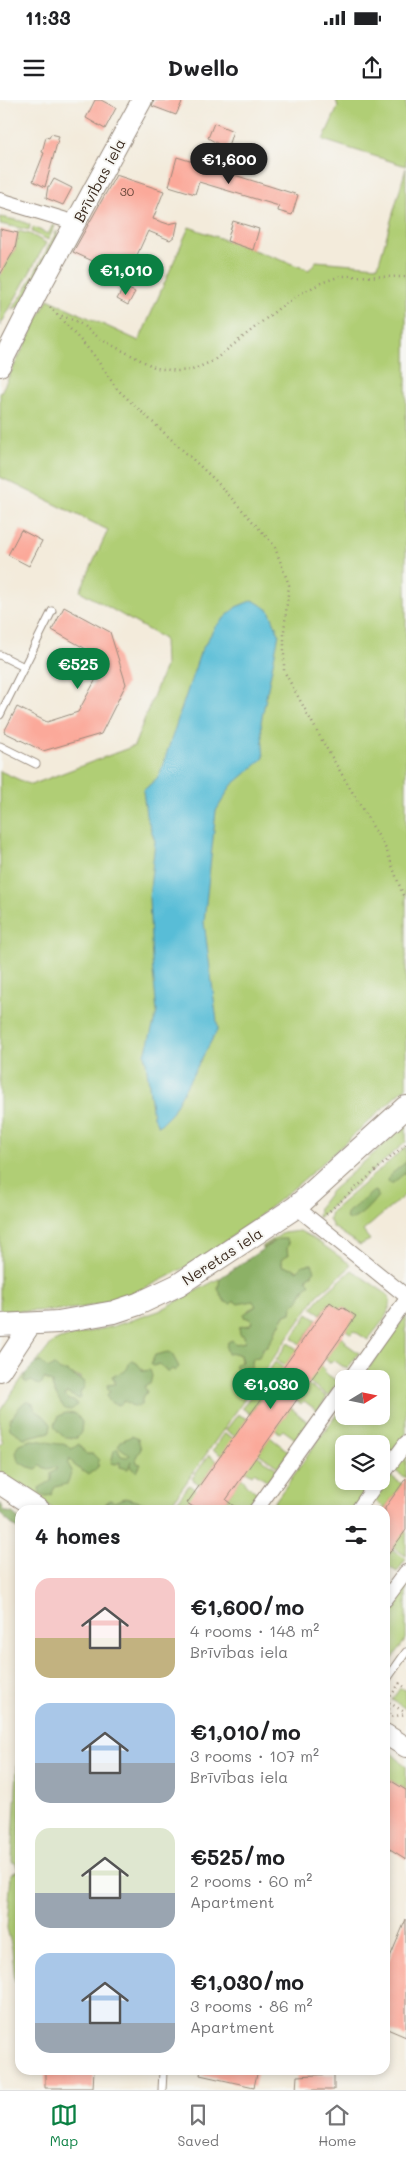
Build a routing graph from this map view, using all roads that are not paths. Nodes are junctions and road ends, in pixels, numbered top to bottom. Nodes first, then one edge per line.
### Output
1 (142, 100) edge
2 (0, 200) edge
3 (76, 223) junction
4 (0, 366) edge
5 (52, 611) dead end
6 (0, 655) edge
7 (24, 667) junction
8 (0, 715) edge
9 (0, 746) edge
10 (36, 764) dead end
11 (406, 1107) edge
12 (296, 1206) junction
13 (406, 1296) edge
14 (406, 1300) edge
15 (31, 1324) junction
16 (0, 1325) edge
17 (356, 1370) edge
18 (0, 1371) edge
19 (335, 1400) edge
20 (406, 1443) edge
21 (390, 1465) edge
22 (0, 1484) edge
23 (372, 1490) edge
24 (32, 1505) edge
25 (260, 1505) edge
26 (361, 1505) edge
27 (406, 1572) edge
28 (390, 1593) edge
29 (406, 1652) edge
30 (390, 1675) edge
31 (390, 1737) edge
32 (406, 1747) edge
33 (164, 2075) edge
34 (162, 2090) edge

1 - 3 main road, Brīvības iela
2 - 3 street
3 - 4 main road, Brīvības iela
5 - 7 lane
6 - 7 lane
7 - 8 lane
9 - 10 lane
11 - 12 main road, Neretas iela
12 - 13 street
12 - 15 main road, Neretas iela
14 - 17 street
15 - 16 main road, Neretas iela
15 - 18 main road
19 - 25 street
20 - 21 street
22 - 24 main road
23 - 26 street
27 - 28 street
29 - 30 lane
31 - 32 main road
33 - 34 lane

